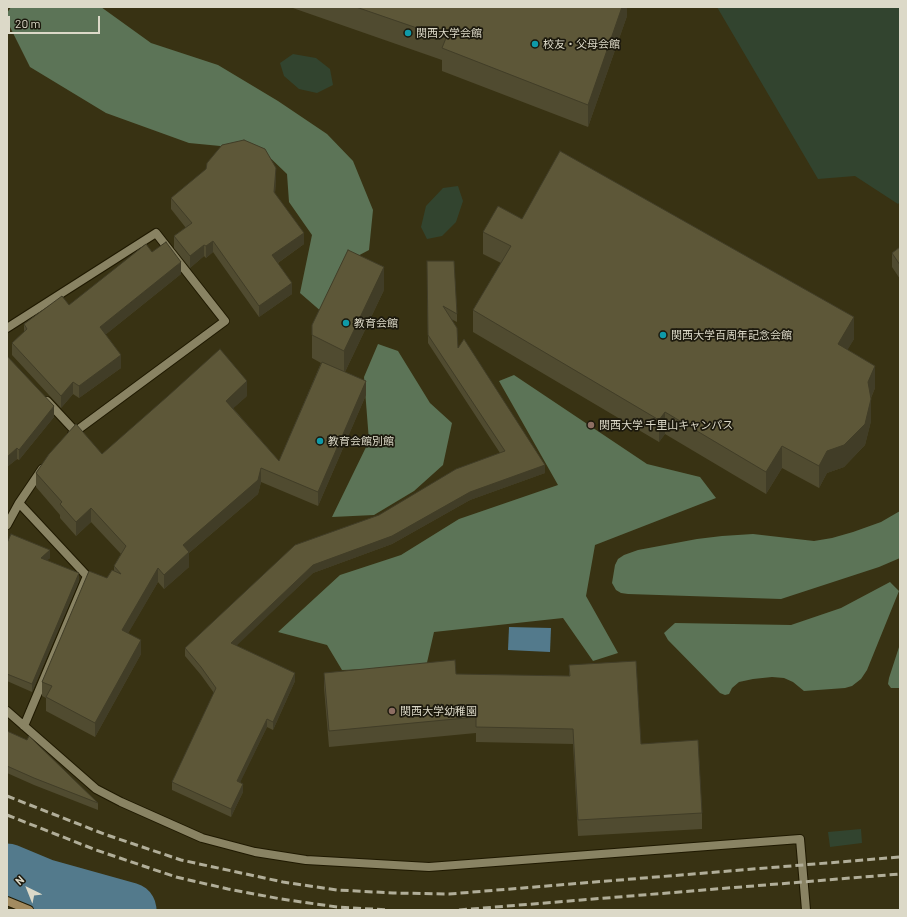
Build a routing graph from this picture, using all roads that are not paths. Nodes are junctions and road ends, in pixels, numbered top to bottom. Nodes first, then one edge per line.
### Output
1 (7, 328) edge
2 (44, 397) edge
3 (75, 431) junction
4 (65, 442) edge
5 (45, 465) edge
6 (19, 503) junction
7 (7, 525) edge
8 (7, 711) edge
9 (24, 726) junction
10 (7, 901) edge
11 (23, 909) edge
12 (806, 910) edge

1 - 3 street
2 - 3 street
3 - 4 street
5 - 6 street
6 - 7 street
6 - 9 street
8 - 9 street
9 - 12 street
10 - 11 main road

